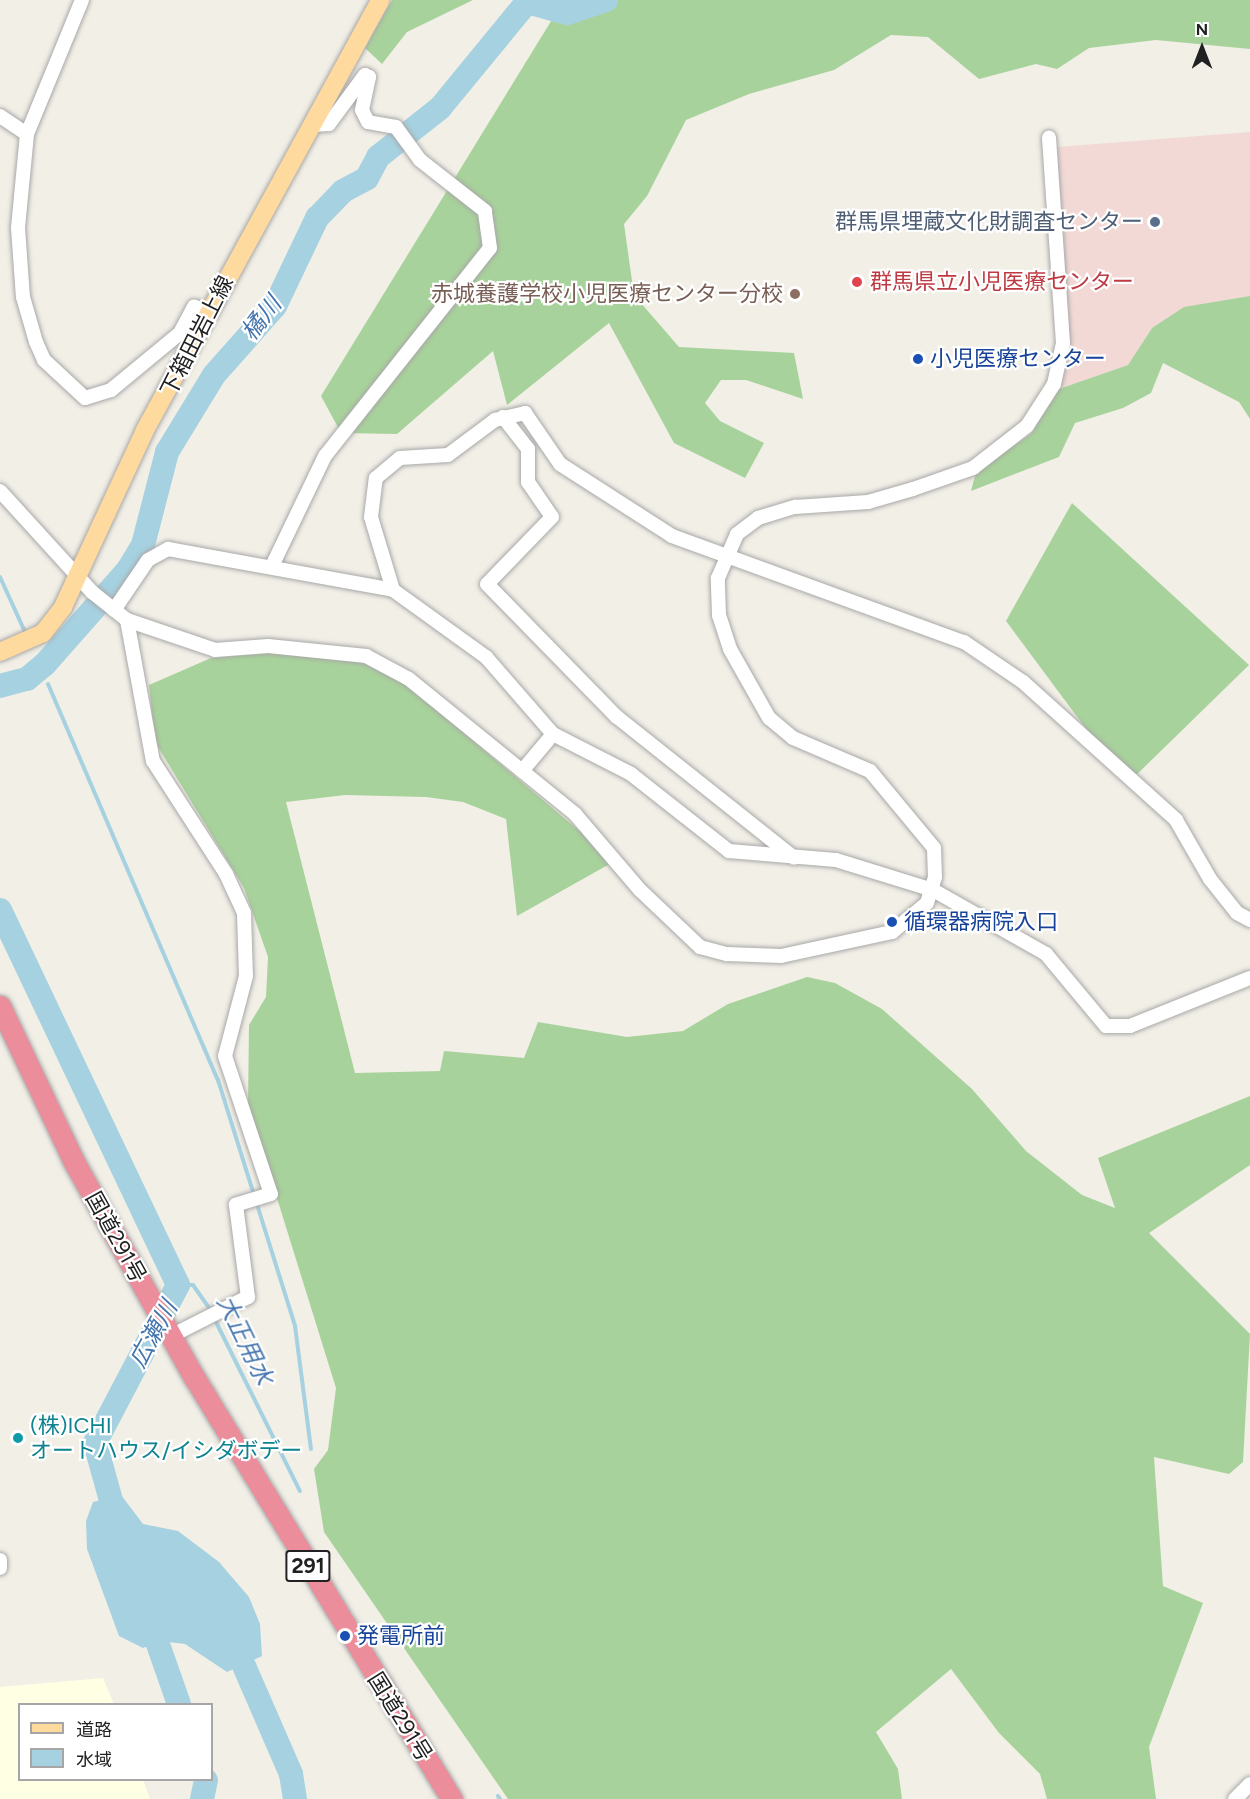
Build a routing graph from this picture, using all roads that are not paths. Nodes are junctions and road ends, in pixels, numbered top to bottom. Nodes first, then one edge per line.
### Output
1 (81, 0) edge
2 (380, 0) edge
3 (0, 116) edge
4 (312, 125) junction
5 (27, 134) junction
6 (1049, 137) dead end
7 (208, 310) junction
8 (502, 417) junction
9 (0, 491) edge
10 (724, 557) junction
11 (272, 566) junction
12 (78, 577) junction
13 (393, 590) junction
14 (112, 609) junction
15 (127, 620) junction
16 (8, 648) edge
17 (553, 734) junction
18 (522, 771) junction
19 (794, 858) junction
20 (933, 890) junction
21 (1250, 920) edge
22 (1250, 978) edge
23 (0, 1006) edge
24 (170, 1334) junction
25 (0, 1560) edge
26 (0, 1568) edge
27 (1250, 1784) edge
28 (452, 1799) edge
29 (1235, 1799) edge

1 - 5 street
2 - 4 main road, 下箱田岩上線
3 - 5 street
4 - 7 main road, 下箱田岩上線
4 - 11 street
5 - 7 street
6 - 10 street
7 - 12 main road, 下箱田岩上線
8 - 10 street
8 - 13 street
8 - 19 street
9 - 12 street
10 - 20 street
10 - 21 street
11 - 13 street
11 - 14 street
12 - 14 street
12 - 16 main road, 下箱田岩上線
13 - 17 street
14 - 15 street
15 - 18 street
15 - 24 street
17 - 18 street
17 - 19 street
18 - 20 street
19 - 20 street
20 - 22 street
23 - 24 highway, 国道291号 / 291
24 - 28 highway, 国道291号 / 291
25 - 26 street
27 - 29 street

